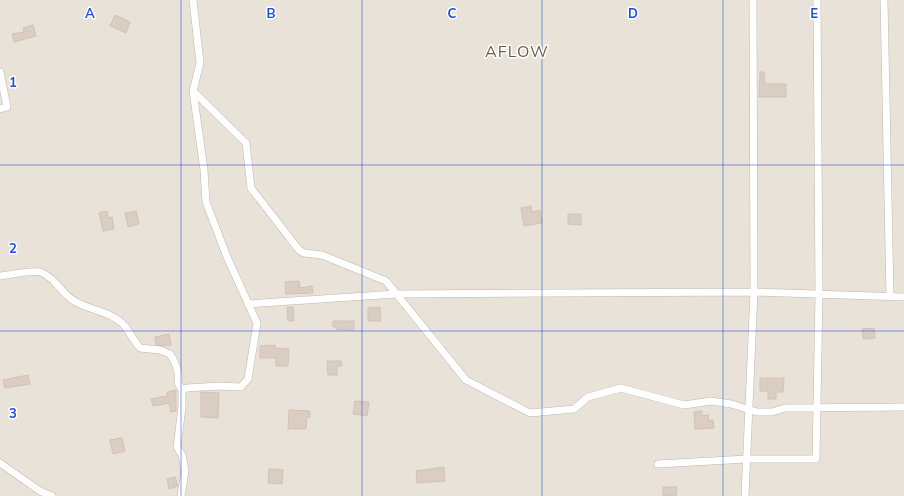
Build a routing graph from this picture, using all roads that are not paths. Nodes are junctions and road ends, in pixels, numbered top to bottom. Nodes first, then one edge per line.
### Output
1 (193, 0) edge
2 (753, 0) edge
3 (817, 0) edge
4 (884, 0) edge
5 (0, 72) edge
6 (193, 91) junction
7 (0, 109) edge
8 (0, 276) edge
9 (754, 292) junction
10 (396, 294) junction
11 (819, 294) junction
12 (890, 297) junction
13 (904, 297) edge
14 (248, 304) junction
15 (182, 390) junction
16 (818, 407) junction
17 (904, 407) edge
18 (749, 409) junction
19 (747, 459) junction
20 (0, 463) edge
21 (658, 464) dead end
22 (52, 496) edge
23 (182, 496) edge
24 (745, 496) edge

1 - 6 street
2 - 9 street
3 - 11 street
4 - 12 street
5 - 7 street
6 - 10 street
6 - 14 street
8 - 15 street
9 - 10 street
9 - 11 street
9 - 18 street
10 - 14 street
10 - 18 street
11 - 12 street
11 - 16 street
12 - 13 street
14 - 15 street
15 - 23 street
16 - 17 street
16 - 18 street
16 - 19 street
18 - 19 street
19 - 21 street
19 - 24 street
20 - 22 street

